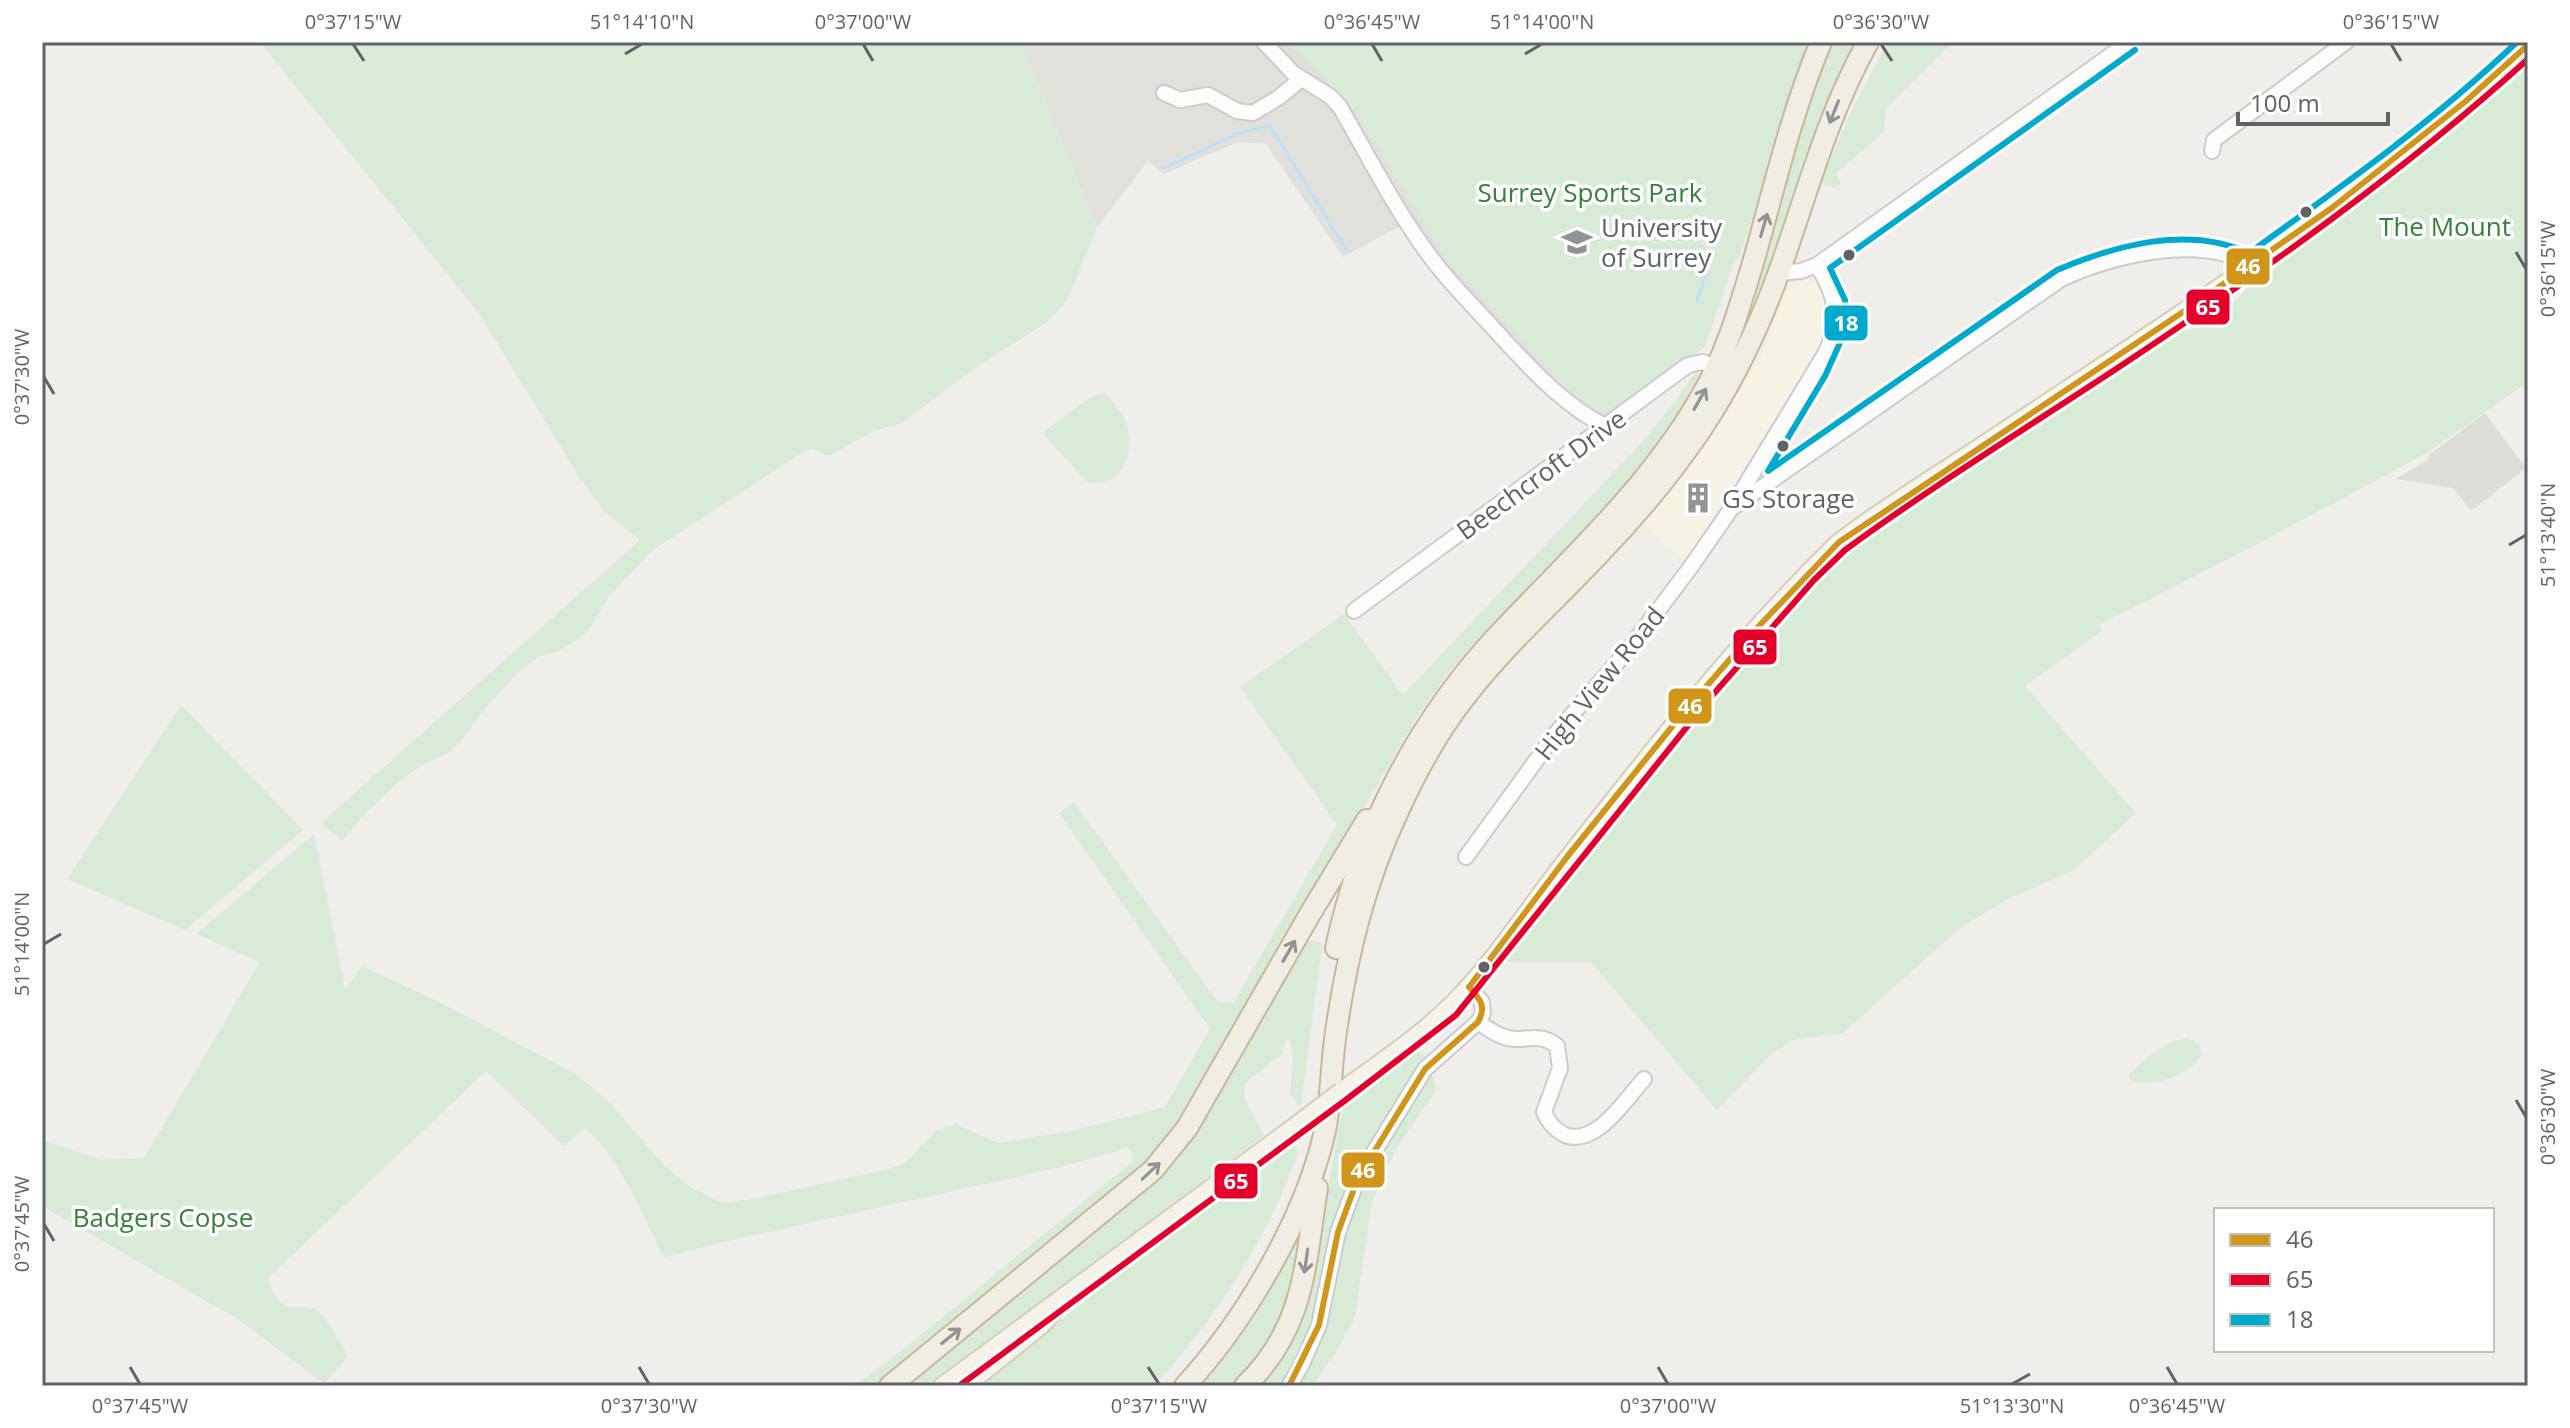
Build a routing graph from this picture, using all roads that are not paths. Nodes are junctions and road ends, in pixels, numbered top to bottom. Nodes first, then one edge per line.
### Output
1 (1264, 42) edge
2 (1821, 42) edge
3 (1868, 42) edge
4 (2129, 42) edge
5 (2346, 42) edge
6 (2528, 45) edge
7 (1301, 79) junction
8 (1164, 93) dead end
9 (2212, 151) dead end
10 (1817, 265) junction
11 (2250, 265) junction
12 (1778, 273) junction
13 (1725, 370) junction
14 (1605, 426) junction
15 (1755, 470) junction
16 (1768, 483) junction
17 (1731, 509) junction
18 (1354, 611) dead end
19 (1406, 763) junction
20 (1466, 857) dead end
21 (1469, 987) junction
22 (1478, 1022) junction
23 (1644, 1079) dead end
24 (1325, 1129) junction
25 (1078, 1286) junction
26 (890, 1386) edge
27 (942, 1386) edge
28 (966, 1386) edge
29 (1168, 1386) edge
30 (1185, 1386) edge
31 (1245, 1386) edge
32 (1289, 1386) edge

1 - 7 street
13 -> 2 highway
3 -> 12 highway
4 - 10 street
5 - 9 street
6 - 11 main road
7 - 8 street
7 - 14 street
10 - 12 street
10 - 15 street, High View Road
11 - 16 street, High View Road
11 - 21 main road
12 - 13 highway
13 - 14 street, Beechcroft Drive
19 -> 13 highway
13 - 24 highway
14 - 18 street, Beechcroft Drive
15 - 16 street
15 - 17 street, High View Road
16 - 17 street, High View Road
17 - 20 street, High View Road
26 -> 19 highway
19 - 29 highway
21 - 22 street
21 - 25 main road, bridge
22 - 23 street
22 - 32 street
24 - 30 highway
24 -> 31 highway
25 - 27 main road
25 - 28 main road

